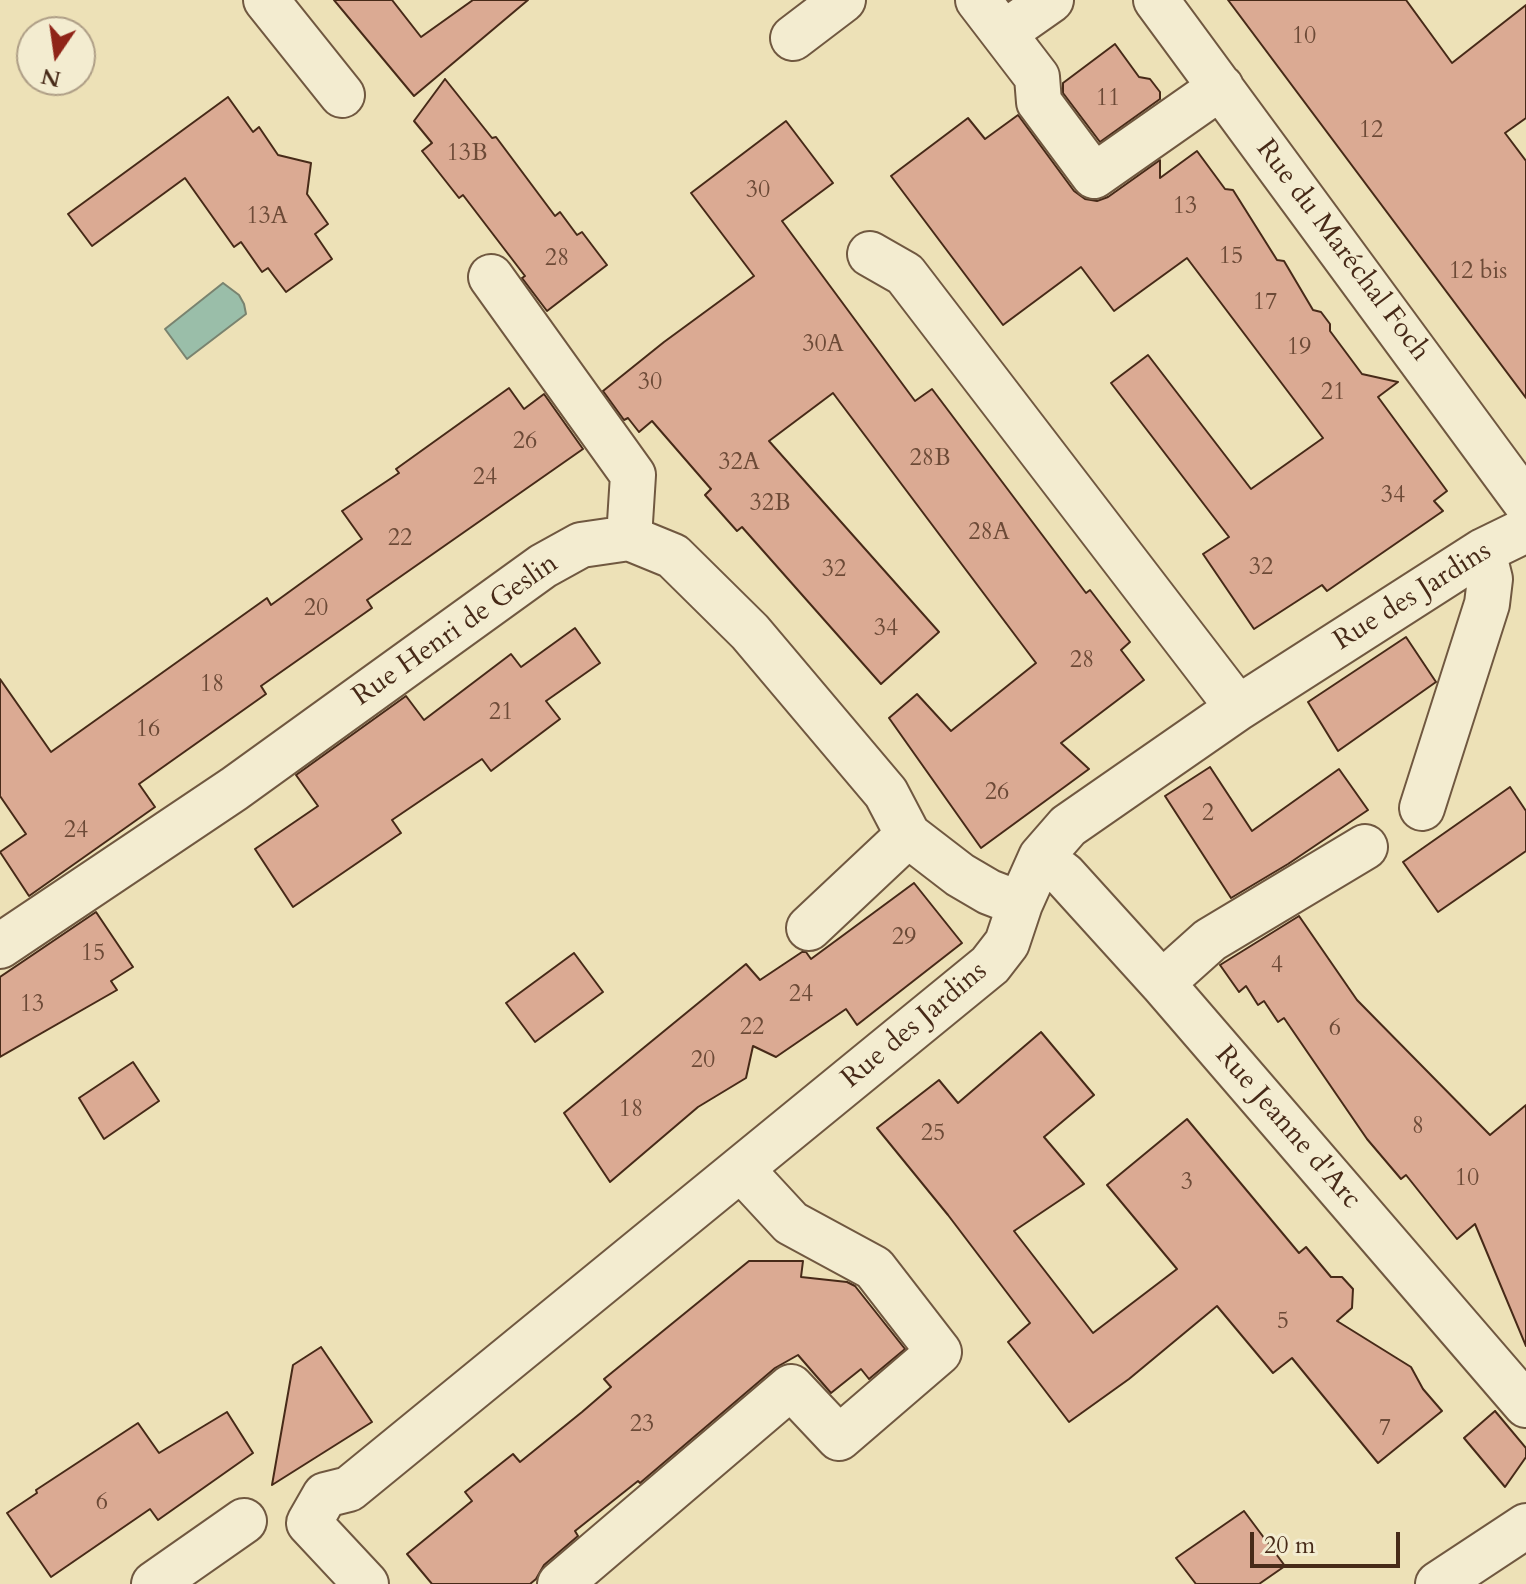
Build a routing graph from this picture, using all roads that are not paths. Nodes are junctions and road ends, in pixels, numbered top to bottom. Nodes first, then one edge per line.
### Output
1 (266, 0) edge
2 (843, 0) edge
3 (1051, 0) edge
4 (1156, 0) edge
5 (991, 16) edge
6 (793, 38) dead end
7 (1221, 87) junction
8 (342, 95) dead end
9 (870, 254) dead end
10 (491, 277) dead end
11 (1526, 503) edge
12 (1526, 530) edge
13 (629, 538) junction
14 (1483, 551) junction
15 (1238, 708) junction
16 (1422, 808) dead end
17 (908, 835) junction
18 (1365, 847) dead end
19 (1041, 857) junction
20 (1020, 904) junction
21 (809, 928) dead end
22 (5, 932) edge
23 (1162, 983) junction
24 (741, 1169) junction
25 (1526, 1405) edge
26 (244, 1521) dead end
27 (1526, 1526) edge
28 (154, 1584) edge
29 (366, 1584) edge
30 (560, 1584) edge
31 (1438, 1584) edge

1 - 8 street
2 - 6 street
3 - 5 street
4 - 7 street, Rue du Maréchal Foch
5 - 7 street
7 - 11 street, Rue du Maréchal Foch
9 - 15 street
10 - 13 street
12 - 14 street, Rue des Jardins
13 - 17 street
13 - 22 street, Rue Henri de Geslin
14 - 15 street, Rue des Jardins
14 - 16 street
15 - 19 street, Rue des Jardins
17 - 20 street
17 - 21 street
18 - 23 street
19 - 20 street, Rue des Jardins
19 - 23 street, Rue Jeanne d'Arc
20 - 24 street, Rue des Jardins
23 - 25 street, Rue Jeanne d'Arc
24 - 29 street, Rue des Jardins
24 - 30 street
26 - 28 street
27 - 31 street

